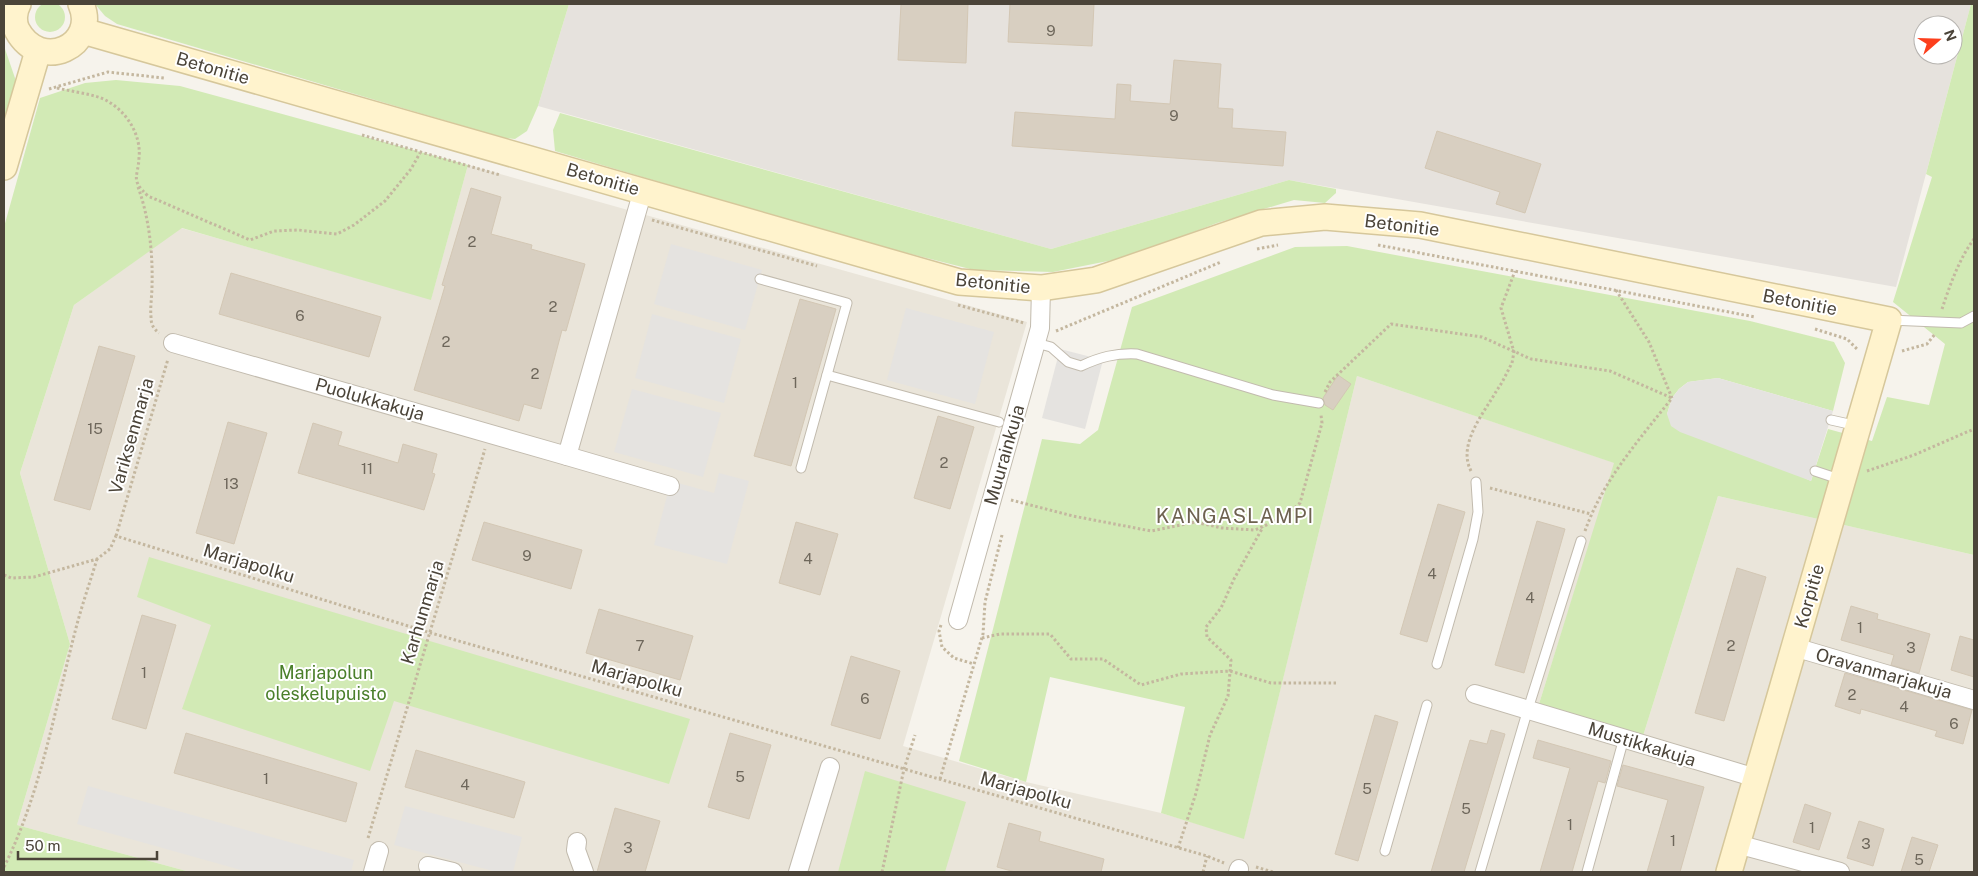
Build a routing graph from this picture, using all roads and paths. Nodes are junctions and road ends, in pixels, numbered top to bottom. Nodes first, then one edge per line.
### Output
1 (81, 4) edge
2 (12, 6) edge
3 (83, 31) junction
4 (38, 51) junction
5 (173, 79) dead end
6 (28, 81) junction
7 (56, 88) junction
8 (354, 133) dead end
9 (420, 153) junction
10 (4, 167) edge
11 (506, 177) dead end
12 (138, 187) junction
13 (643, 190) junction
14 (644, 218) junction
15 (650, 228) dead end
16 (1974, 239) edge
17 (1283, 244) dead end
18 (1376, 244) dead end
19 (1254, 250) dead end
20 (1226, 259) dead end
21 (824, 268) dead end
22 (1515, 271) junction
23 (760, 279) dead end
24 (1042, 288) junction
25 (1616, 290) junction
26 (949, 302) dead end
27 (1974, 316) edge
28 (1757, 317) dead end
29 (1889, 320) junction
30 (1937, 323) junction
31 (1813, 328) dead end
32 (1046, 337) junction
33 (173, 343) junction
34 (1514, 352) junction
35 (1878, 355) junction
36 (827, 375) junction
37 (1672, 398) junction
38 (1319, 404) junction
39 (1831, 420) dead end
40 (999, 422) dead end
41 (1858, 426) junction
42 (1974, 429) edge
43 (490, 434) junction
44 (567, 456) junction
45 (801, 468) dead end
46 (1815, 472) dead end
47 (1851, 477) junction
48 (1477, 484) junction
49 (670, 486) dead end
50 (1014, 491) dead end
51 (1591, 514) junction
52 (1263, 526) junction
53 (1004, 528) dead end
54 (116, 536) junction
55 (1581, 541) joint
56 (98, 559) junction
57 (4, 575) edge
58 (958, 620) dead end
59 (431, 633) junction
60 (982, 638) junction
61 (1794, 647) junction
62 (1437, 664) dead end
63 (1230, 671) junction
64 (1336, 683) dead end
65 (1475, 694) dead end
66 (1974, 700) edge
67 (1426, 705) dead end
68 (1528, 709) junction
69 (915, 735) dead end
70 (1624, 738) junction
71 (830, 766) dead end
72 (904, 768) junction
73 (1756, 778) junction
74 (940, 779) junction
75 (576, 842) dead end
76 (1737, 844) junction
77 (1178, 848) junction
78 (1385, 851) dead end
79 (379, 852) joint
80 (1207, 856) junction
81 (428, 866) dead end
82 (4, 868) edge
83 (1239, 871) edge
84 (373, 872) edge
85 (453, 872) edge
86 (584, 872) edge
87 (798, 872) edge
88 (882, 872) edge
89 (1203, 872) edge
90 (1273, 872) edge
91 (1480, 872) edge
92 (1587, 872) edge
93 (1729, 872) edge
94 (1840, 872) edge

1 - 3 street
2 - 4 street
3 - 4 street
3 - 13 street, Betonitie
4 - 6 street
5 - 7 path
6 - 7 path
6 - 10 street
7 - 12 path
8 - 9 path
9 - 11 path
9 - 12 path
12 - 33 path
13 - 14 street
13 - 24 street, Betonitie
14 - 15 path
14 - 21 path
14 - 44 street
16 - 30 path
17 - 19 path
18 - 22 path
20 - 32 path
22 - 25 path
22 - 34 path
23 - 36 lane
24 - 29 street, Betonitie
24 - 32 street, Muurainkuja
25 - 28 path
25 - 37 path
26 - 32 path
27 - 30 lane
29 - 30 lane
29 - 35 street, Korpitie
30 - 35 path
31 - 35 path
32 - 38 lane
32 - 58 street, Muurainkuja
33 - 43 street, Puolukkakuja
33 - 54 path, Variksenmarja
34 - 37 path
34 - 38 path
34 - 48 path
35 - 41 street, Korpitie
36 - 40 lane
36 - 45 lane
37 - 51 path
38 - 52 path
39 - 41 lane
41 - 47 street, Korpitie
42 - 47 path
43 - 44 street, Puolukkakuja
43 - 59 path, Karhunmarja
44 - 49 street, Puolukkakuja
46 - 47 lane
47 - 61 street, Korpitie
48 - 51 path
48 - 62 lane
50 - 52 path
51 - 55 path
52 - 63 path
53 - 60 path
54 - 56 path
54 - 59 path, Marjapolku
55 - 68 lane
56 - 57 path
56 - 82 path
59 - 72 path, Marjapolku
59 - 79 path, Karhunmarja
60 - 63 path
60 - 74 path
61 - 66 street, Oravanmarjakuja
61 - 73 street, Korpitie
63 - 64 path
63 - 77 path
65 - 68 street, Mustikkakuja
67 - 78 lane
68 - 70 street, Mustikkakuja
68 - 91 lane
69 - 72 path
70 - 73 street, Mustikkakuja
70 - 92 lane
71 - 87 street
72 - 74 path, Marjapolku
72 - 88 path
73 - 76 street, Korpitie
74 - 77 path, Marjapolku
75 - 86 street
76 - 93 street, Korpitie
76 - 94 street
77 - 80 path, Marjapolku
79 - 84 street
80 - 83 path, Marjapolku
80 - 89 path
81 - 85 street
83 - 90 path, Marjapolku

